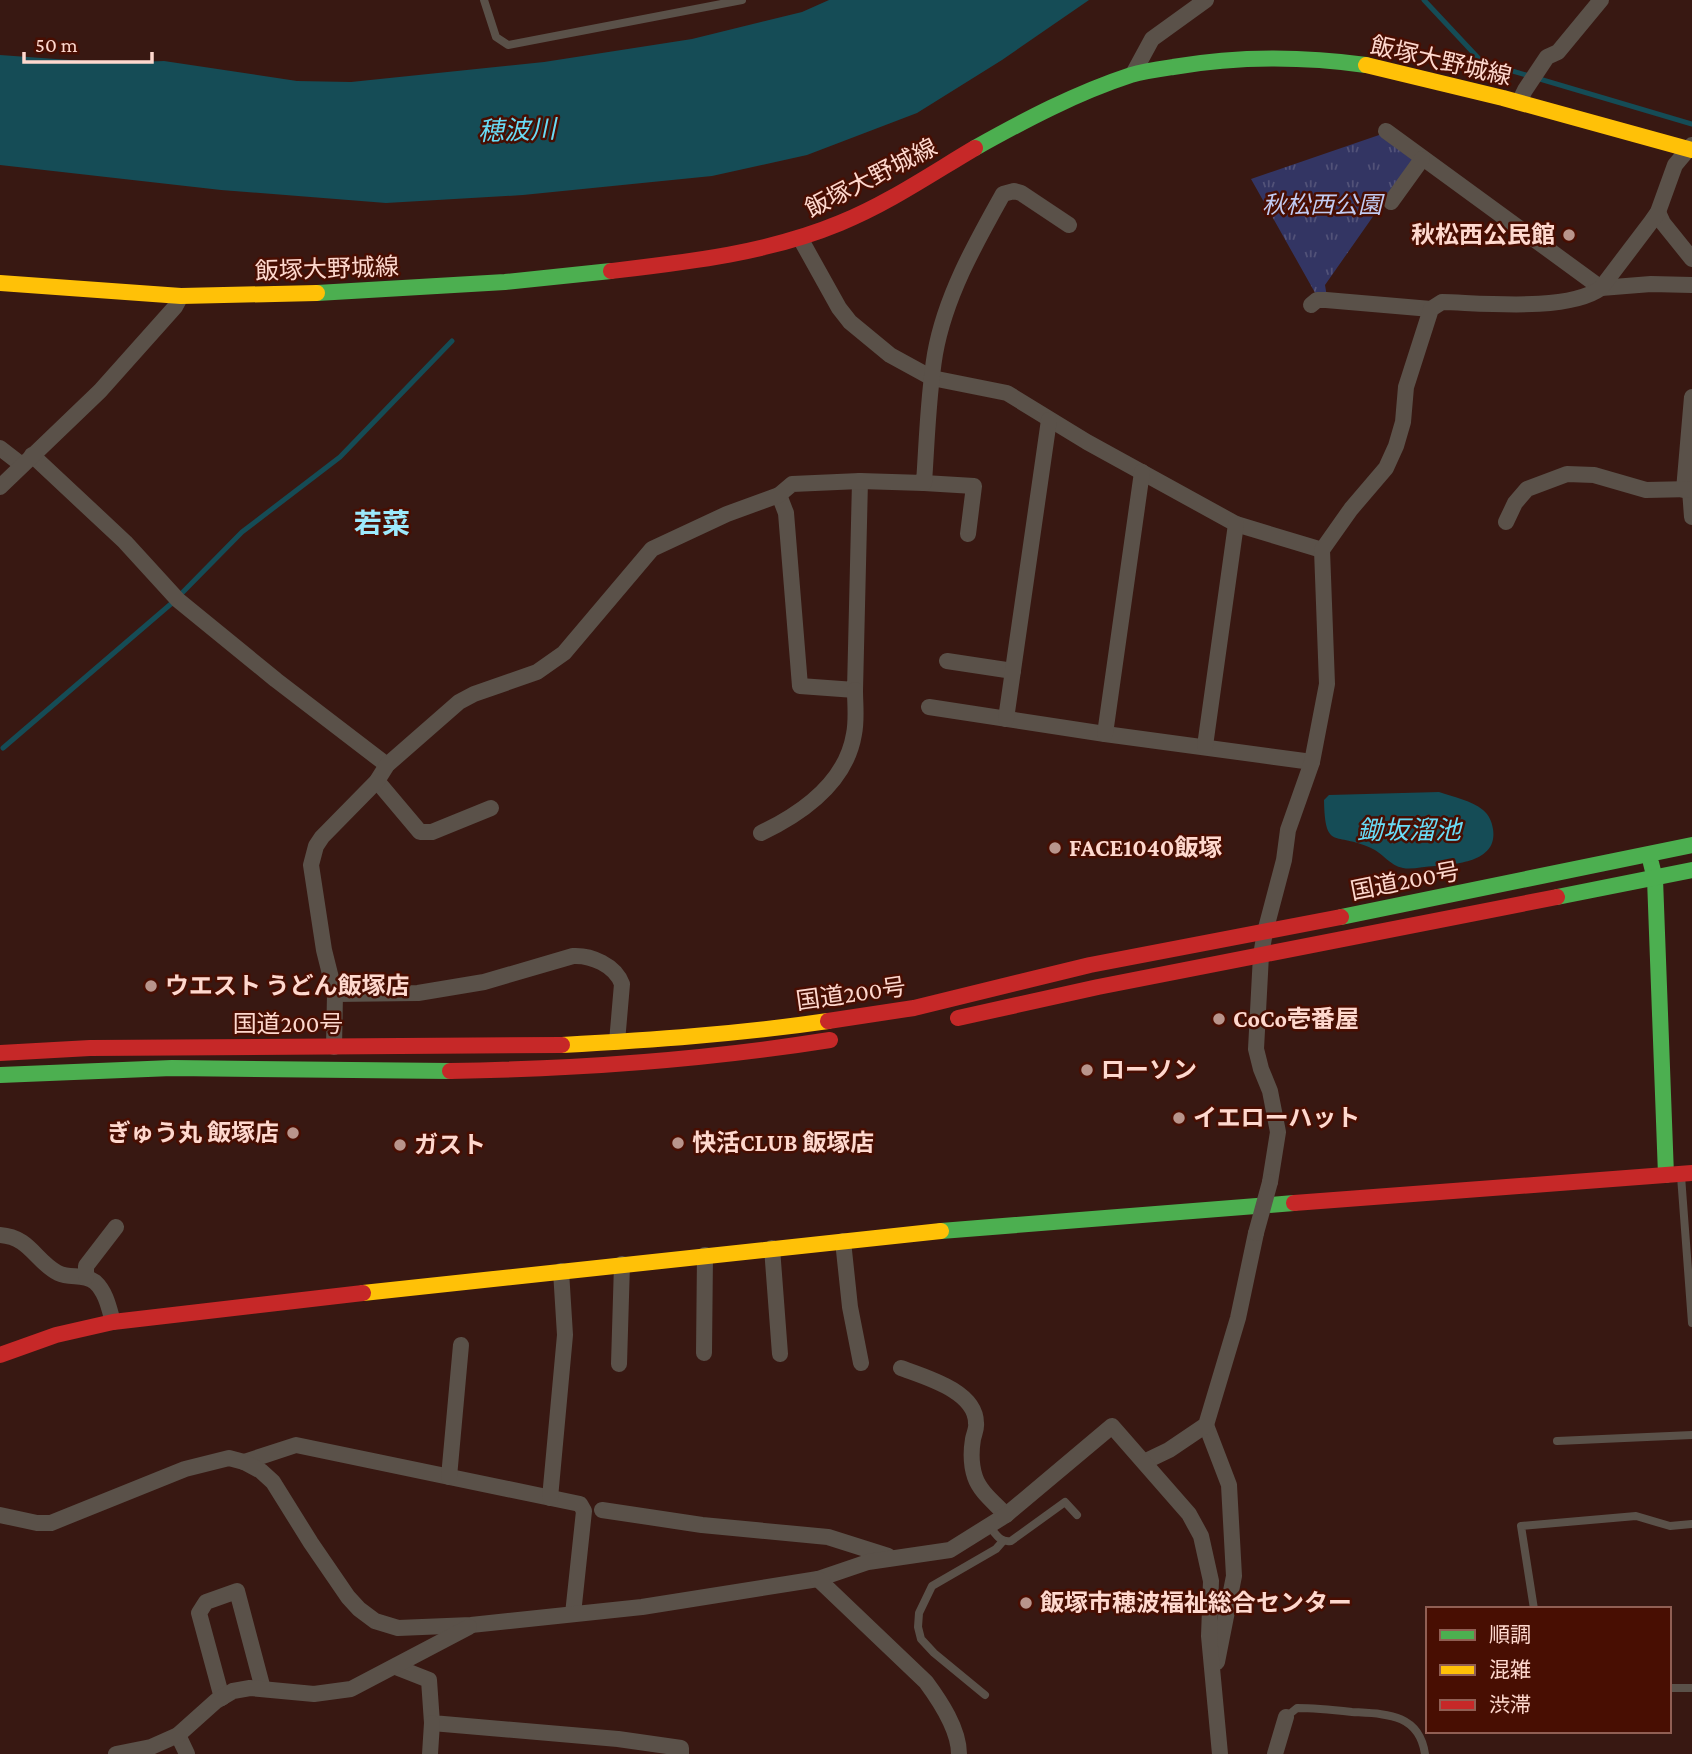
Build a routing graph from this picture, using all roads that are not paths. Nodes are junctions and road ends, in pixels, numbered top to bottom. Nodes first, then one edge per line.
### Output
1 (484, 0) edge
2 (742, 0) edge
3 (1206, 0) edge
4 (1601, 0) edge
5 (1133, 75) junction
6 (1522, 96) junction
7 (1386, 131) dead end
8 (1691, 148) edge
9 (1422, 159) junction
10 (1391, 202) dead end
11 (1658, 212) junction
12 (1069, 225) dead end
13 (800, 238) junction
14 (1692, 259) edge
15 (0, 283) edge
16 (1692, 285) edge
17 (1601, 288) junction
18 (181, 296) junction
19 (1311, 305) dead end
20 (1431, 309) junction
21 (932, 378) junction
22 (1692, 397) edge
23 (1049, 420) junction
24 (0, 448) edge
25 (27, 460) junction
26 (1142, 472) junction
27 (860, 481) junction
28 (924, 483) junction
29 (0, 487) edge
30 (1688, 490) edge
31 (779, 495) junction
32 (1692, 517) edge
33 (1507, 522) dead end
34 (1236, 524) junction
35 (968, 534) dead end
36 (1322, 550) junction
37 (947, 661) dead end
38 (1013, 671) junction
39 (855, 690) junction
40 (929, 707) dead end
41 (1006, 719) junction
42 (1105, 734) junction
43 (1205, 746) junction
44 (1312, 761) junction
45 (387, 765) junction
46 (377, 781) junction
47 (491, 808) dead end
48 (761, 833) dead end
49 (1692, 845) edge
50 (1649, 856) junction
51 (1692, 870) edge
52 (1655, 878) junction
53 (1265, 932) junction
54 (1261, 955) junction
55 (335, 994) junction
56 (947, 1020) dead end
57 (851, 1036) dead end
58 (617, 1042) junction
59 (334, 1047) junction
60 (0, 1053) edge
61 (0, 1075) edge
62 (1680, 1174) edge
63 (116, 1227) dead end
64 (0, 1235) edge
65 (843, 1241) junction
66 (772, 1248) junction
67 (705, 1255) junction
68 (622, 1264) junction
69 (561, 1270) junction
70 (86, 1277) junction
71 (113, 1322) junction
72 (1692, 1323) edge
73 (461, 1345) dead end
74 (704, 1353) dead end
75 (0, 1354) edge
76 (780, 1354) dead end
77 (862, 1363) dead end
78 (619, 1364) dead end
79 (901, 1368) dead end
80 (1206, 1425) junction
81 (1692, 1435) edge
82 (1556, 1441) dead end
83 (244, 1462) junction
84 (1144, 1462) junction
85 (449, 1477) junction
86 (550, 1498) junction
87 (602, 1510) dead end
88 (0, 1515) edge
89 (1006, 1515) junction
90 (1077, 1515) dead end
91 (1692, 1524) edge
92 (989, 1526) junction
93 (1003, 1541) junction
94 (891, 1557) junction
95 (818, 1579) junction
96 (1534, 1607) edge
97 (573, 1614) junction
98 (471, 1625) junction
99 (396, 1667) junction
100 (1671, 1688) edge
101 (1692, 1688) edge
102 (263, 1689) junction
103 (1213, 1693) junction
104 (985, 1695) dead end
105 (222, 1698) junction
106 (1286, 1717) joint
107 (432, 1723) junction
108 (178, 1735) junction
109 (117, 1754) edge
110 (187, 1754) edge
111 (430, 1754) edge
112 (681, 1754) edge
113 (959, 1754) edge
114 (1220, 1754) edge
115 (1275, 1754) edge
116 (1425, 1754) edge

1 - 2 lane
3 - 5 street
4 - 6 street
5 - 6 main road, 飯塚大野城線
5 - 13 main road, 飯塚大野城線
6 - 8 main road, 飯塚大野城線
7 - 9 street
8 - 11 street
9 - 10 street
9 - 17 street
11 - 14 street
11 - 17 street
12 - 21 street
13 - 18 main road, 飯塚大野城線
13 - 21 street
15 - 18 main road, 飯塚大野城線
16 - 17 street
17 - 20 street
18 - 25 street
19 - 20 street
20 - 36 street
21 - 23 street
21 - 28 street
22 - 30 street
23 - 26 street
23 - 38 street
24 - 25 street
25 - 29 street
25 - 45 street
26 - 34 street
26 - 42 street
27 - 28 street
27 - 31 street
27 - 39 street
28 - 35 street
30 - 32 street
30 - 33 street
31 - 39 street
31 - 45 street
34 - 36 street
34 - 43 street
36 - 44 street
37 - 38 street
38 - 41 street
39 - 48 street
40 - 41 street
41 - 42 street
42 - 43 street
43 - 44 street
44 - 53 street
45 - 46 street
46 - 47 street
46 - 55 street
49 - 50 main road, 国道200号
50 - 52 main road
50 - 53 main road, 国道200号
51 - 52 main road, 国道200号
52 - 54 main road, 国道200号
52 - 62 main road
53 - 54 street
53 - 58 main road, 国道200号
54 - 56 main road, 国道200号
54 - 80 street, bridge
55 - 58 street
55 - 59 street
57 - 61 main road, 国道200号
58 - 59 main road, 国道200号
59 - 60 main road, 国道200号
62 - 65 main road
62 - 72 lane
63 - 70 street
64 - 70 street
65 - 66 main road
65 - 77 street
66 - 67 main road
66 - 76 street
67 - 68 main road
67 - 74 street
68 - 69 main road
68 - 78 street
69 - 71 main road
69 - 86 street
70 - 71 street
71 - 75 main road
73 - 85 street
79 - 89 street
80 - 84 street
80 - 103 street
81 - 82 lane
83 - 85 street
83 - 88 street
83 - 98 street
84 - 89 street
84 - 103 street
85 - 86 street
86 - 97 street
87 - 94 street
89 - 92 street
90 - 93 lane
91 - 96 lane
92 - 93 lane
92 - 94 street
93 - 104 lane
94 - 95 street
95 - 97 street
95 - 113 street
97 - 98 street
98 - 99 street
99 - 102 street
99 - 107 street
100 - 101 lane
102 - 105 street
102 - 105 street
103 - 114 street
105 - 108 street
106 - 115 street
106 - 116 lane
107 - 111 street
107 - 112 street
108 - 109 street
108 - 110 street

